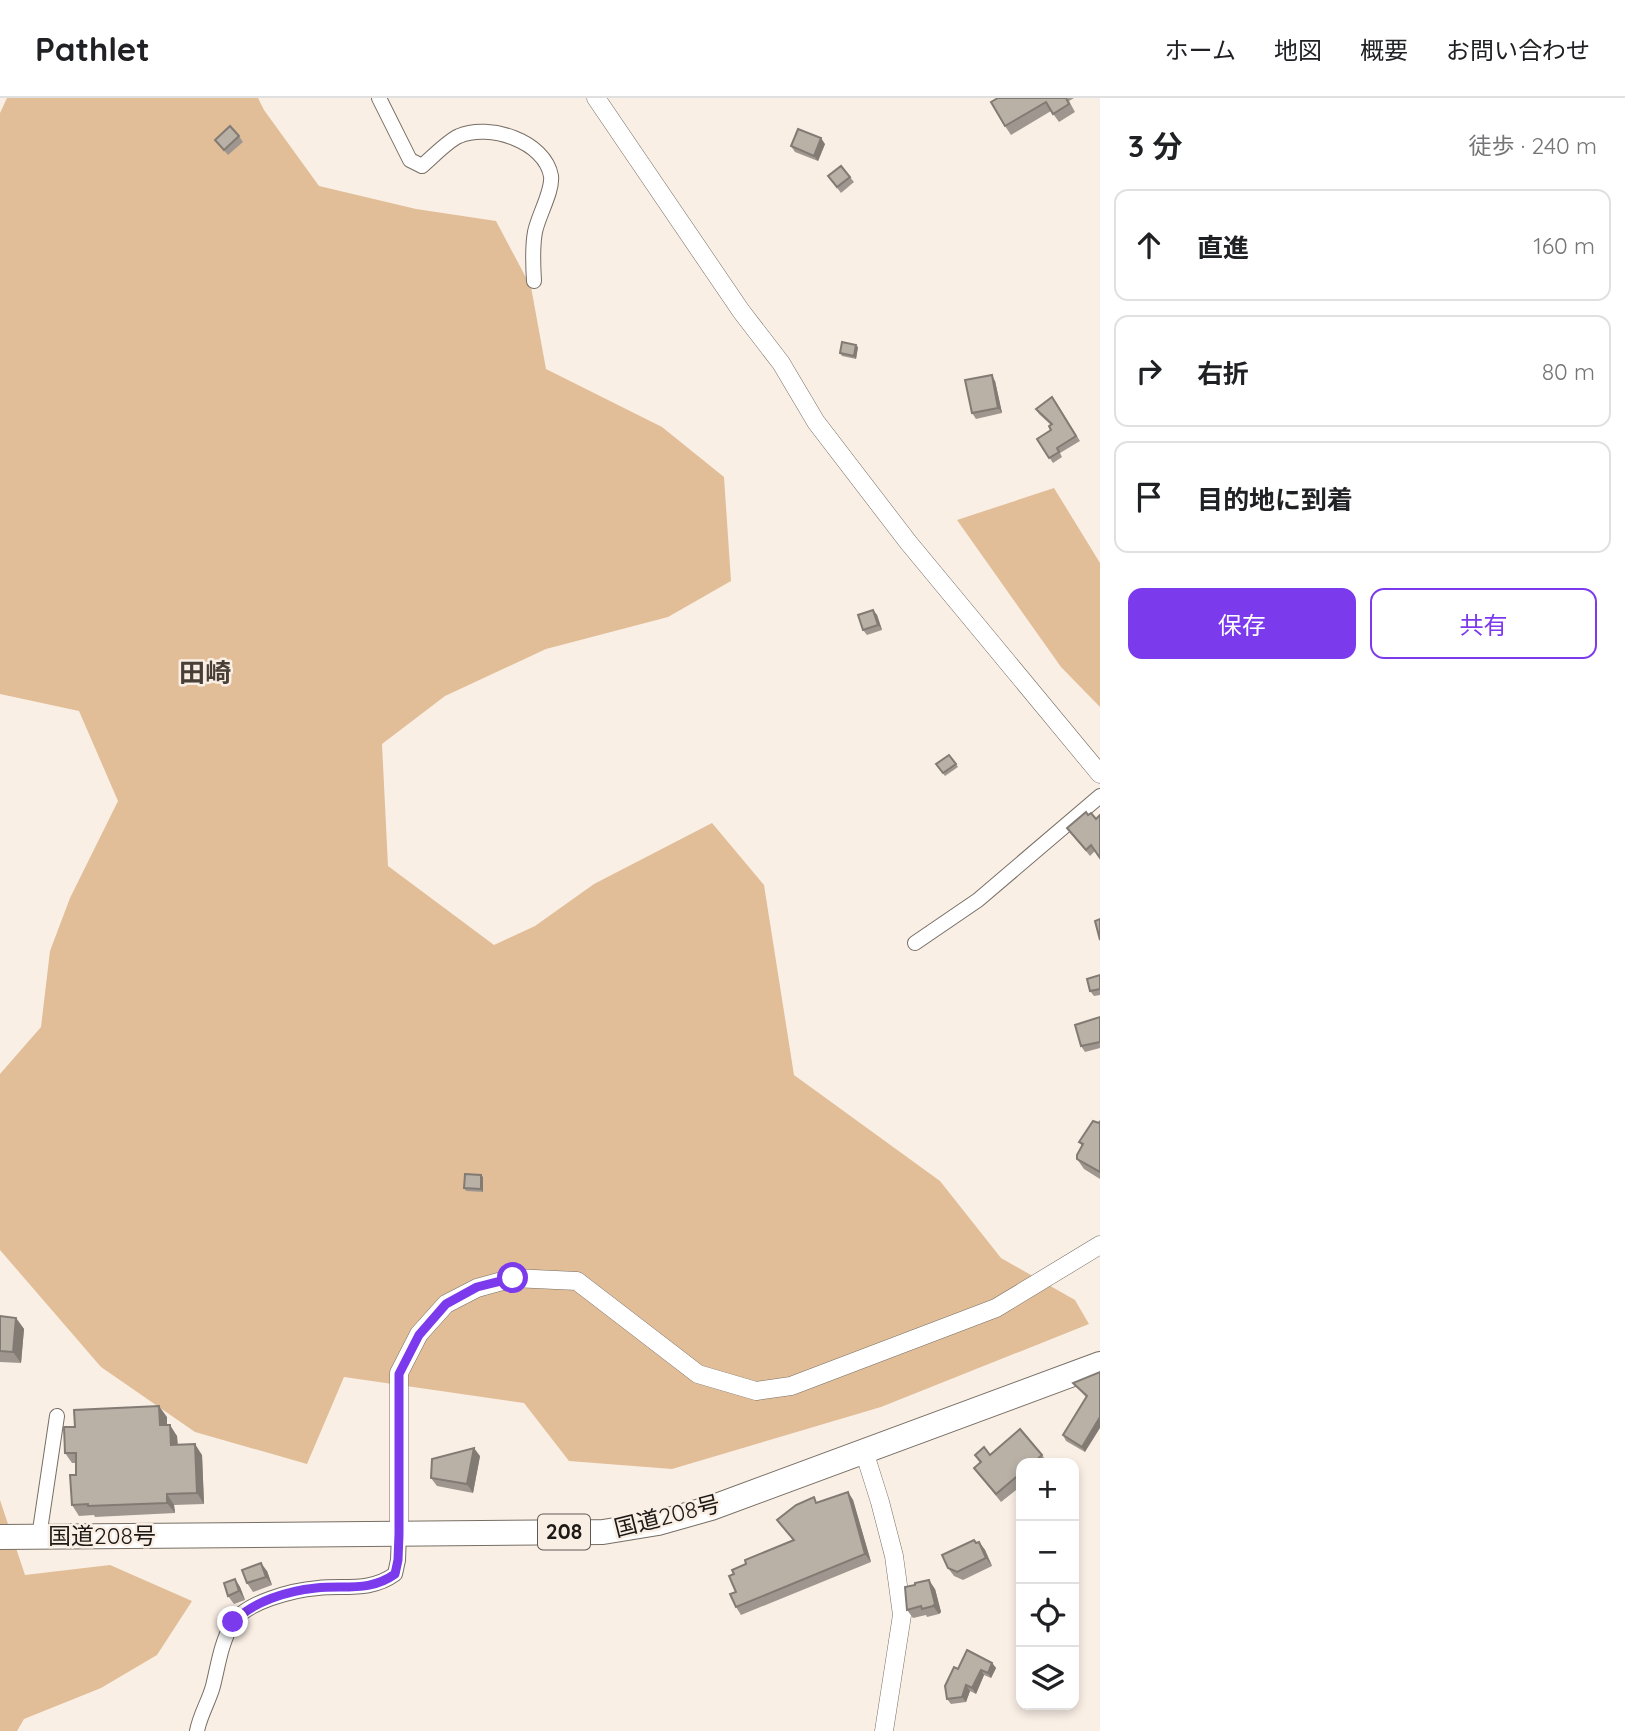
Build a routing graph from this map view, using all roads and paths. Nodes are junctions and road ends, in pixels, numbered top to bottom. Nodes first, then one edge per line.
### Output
1 (379, 98) edge
2 (596, 98) edge
3 (534, 281) dead end
4 (1100, 774) edge
5 (1100, 796) edge
6 (915, 943) dead end
7 (1100, 1245) edge
8 (1100, 1364) edge
9 (57, 1416) dead end
10 (864, 1451) junction
11 (399, 1534) junction
12 (0, 1537) edge
13 (39, 1537) junction
14 (197, 1731) edge
15 (884, 1731) edge

1 - 3 street
2 - 4 street
5 - 6 street
7 - 11 street
8 - 10 highway, 国道208号 / 208
9 - 13 street
10 - 11 highway, 国道208号 / 208
10 - 15 street
11 - 13 highway, 国道208号 / 208
11 - 14 street
12 - 13 highway, 国道208号 / 208

